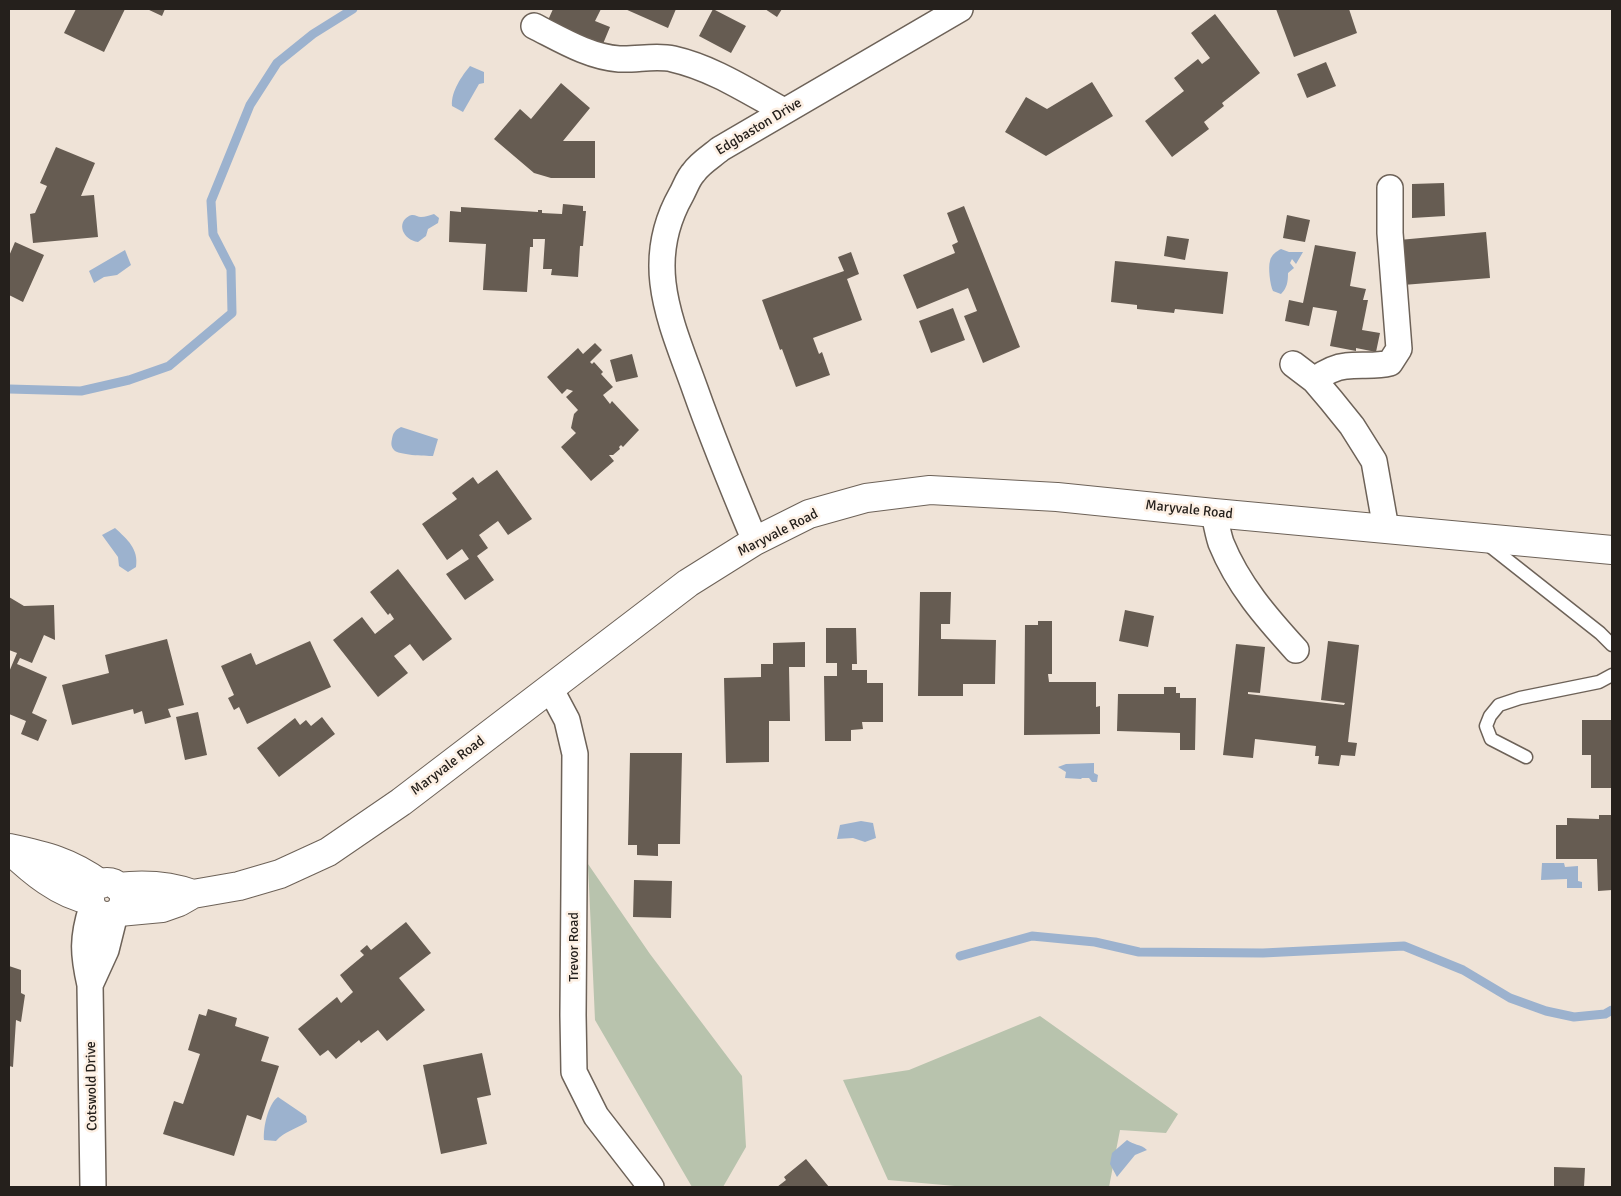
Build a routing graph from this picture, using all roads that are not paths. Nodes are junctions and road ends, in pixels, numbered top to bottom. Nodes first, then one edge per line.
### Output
1 (960, 9) edge
2 (534, 26) dead end
3 (784, 111) junction
4 (1390, 188) dead end
5 (1293, 364) dead end
6 (1314, 380) junction
7 (1214, 513) junction
8 (1386, 529) junction
9 (1479, 537) junction
10 (755, 541) junction
11 (1612, 550) edge
12 (1612, 645) edge
13 (1296, 650) dead end
14 (1612, 675) edge
15 (550, 688) junction
16 (1526, 757) dead end
17 (9, 849) edge
18 (106, 901) junction
19 (93, 1187) edge
20 (651, 1187) edge

1 - 3 street, Edgbaston Drive
2 - 3 street
3 - 10 street, Edgbaston Drive
4 - 6 street
5 - 6 street
6 - 8 street
7 - 8 street, Maryvale Road
7 - 10 street, Maryvale Road
7 - 13 street
8 - 9 street, Maryvale Road
9 - 11 street, Maryvale Road
9 - 12 lane
10 - 15 street, Maryvale Road
14 - 16 lane
15 - 18 street, Maryvale Road
15 - 20 street, Trevor Road
17 - 18 street, Maryvale Road
18 - 19 street, Cotswold Drive

